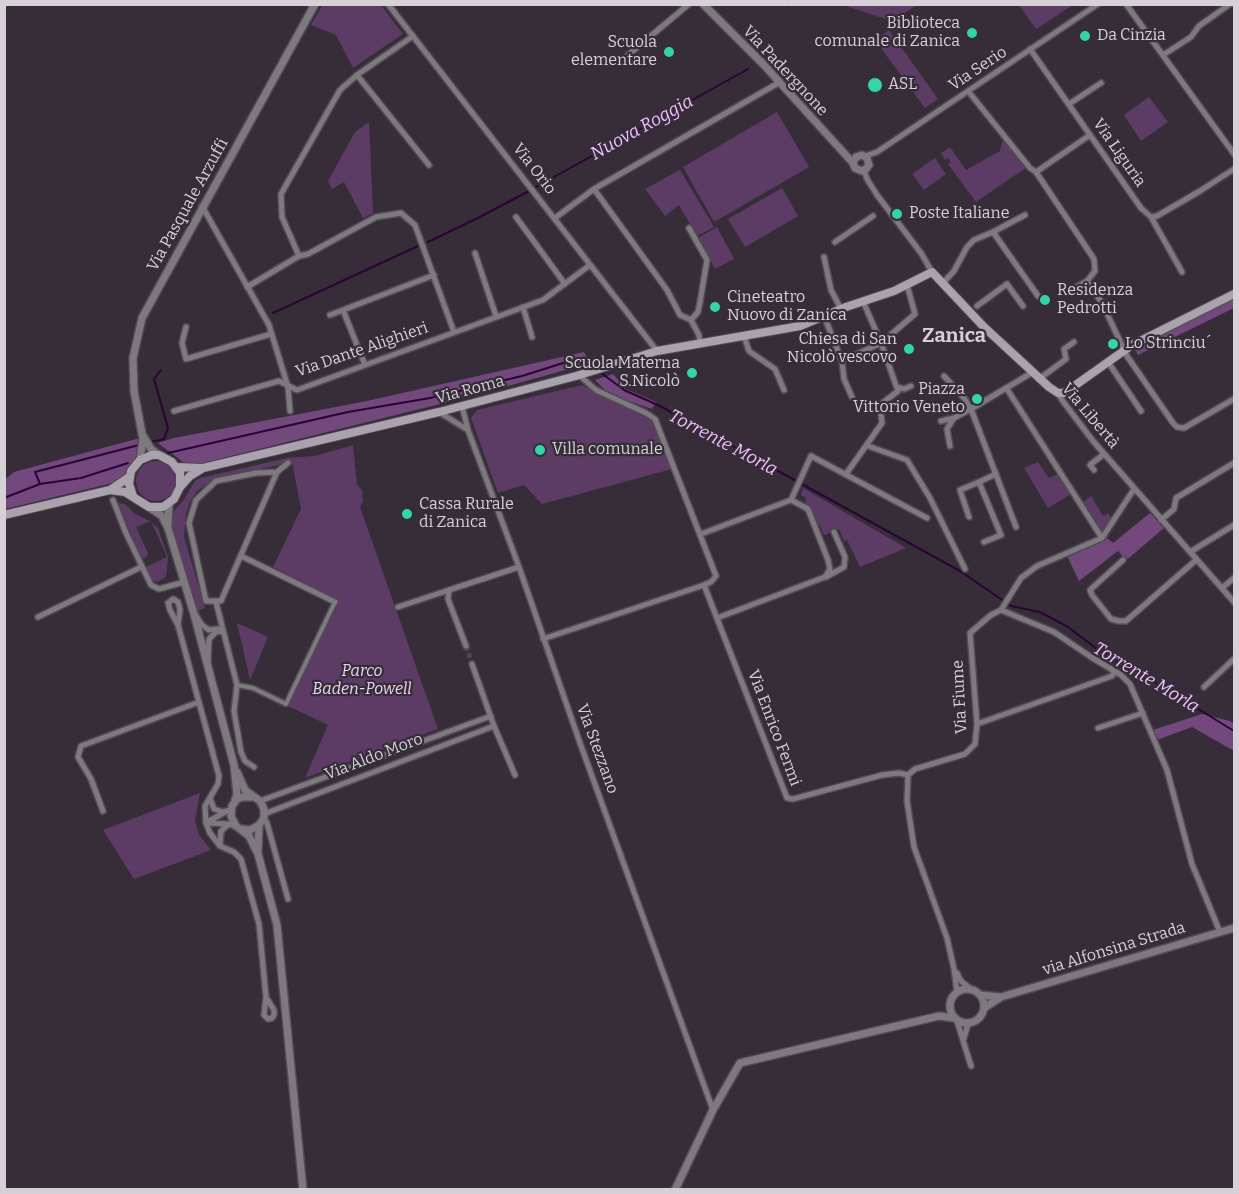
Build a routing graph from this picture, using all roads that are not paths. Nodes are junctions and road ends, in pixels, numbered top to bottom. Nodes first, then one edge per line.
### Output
1 (315, 4) edge
2 (388, 4) edge
3 (689, 4) edge
4 (703, 4) edge
5 (1098, 4) edge
6 (1126, 4) edge
7 (1230, 4) edge
8 (413, 36) junction
9 (1030, 49) junction
10 (628, 55) dead end
11 (1163, 55) junction
12 (357, 75) junction
13 (780, 82) junction
14 (1101, 83) dead end
15 (968, 92) junction
16 (1069, 104) junction
17 (1090, 135) junction
18 (1234, 154) edge
19 (869, 157) junction
20 (851, 159) junction
21 (429, 165) dead end
22 (1234, 169) edge
23 (864, 171) junction
24 (1036, 172) junction
25 (594, 189) junction
26 (202, 206) junction
27 (1025, 215) dead end
28 (873, 216) dead end
29 (516, 217) dead end
30 (1151, 217) junction
31 (555, 218) junction
32 (689, 228) dead end
33 (993, 232) junction
34 (835, 242) dead end
35 (475, 253) dead end
36 (299, 256) junction
37 (824, 257) dead end
38 (590, 265) junction
39 (932, 272) junction
40 (1182, 272) dead end
41 (434, 275) junction
42 (1087, 281) junction
43 (943, 283) junction
44 (565, 284) junction
45 (907, 285) junction
46 (247, 287) junction
47 (1070, 291) dead end
48 (1234, 294) edge
49 (1038, 296) dead end
50 (863, 301) junction
51 (977, 306) dead end
52 (1023, 306) dead end
53 (523, 307) junction
54 (841, 309) junction
55 (343, 310) junction
56 (330, 315) dead end
57 (496, 316) junction
58 (824, 316) junction
59 (691, 320) junction
60 (186, 327) dead end
61 (454, 332) junction
62 (272, 334) junction
63 (744, 336) junction
64 (532, 337) dead end
65 (1074, 342) dead end
66 (700, 343) junction
67 (882, 343) junction
68 (1124, 350) junction
69 (657, 351) junction
70 (842, 361) junction
71 (1108, 362) junction
72 (365, 364) junction
73 (1033, 372) junction
74 (579, 375) junction
75 (944, 376) dead end
76 (1039, 379) junction
77 (911, 386) dead end
78 (288, 387) junction
79 (898, 387) junction
80 (1007, 389) junction
81 (784, 390) dead end
82 (1058, 393) junction
83 (852, 397) dead end
84 (1234, 399) edge
85 (462, 406) junction
86 (971, 410) junction
87 (174, 411) dead end
88 (291, 411) dead end
89 (1141, 411) dead end
90 (439, 412) junction
91 (954, 418) junction
92 (941, 421) dead end
93 (468, 429) junction
94 (142, 432) junction
95 (868, 446) junction
96 (950, 446) dead end
97 (1104, 454) junction
98 (159, 455) junction
99 (140, 460) junction
100 (288, 463) dead end
101 (1234, 463) edge
102 (177, 467) junction
103 (203, 468) junction
104 (1094, 470) dead end
105 (277, 472) junction
106 (846, 474) junction
107 (996, 474) junction
108 (129, 477) junction
109 (979, 482) junction
110 (180, 487) junction
111 (1134, 489) junction
112 (110, 490) junction
113 (133, 496) junction
114 (113, 500) dead end
115 (792, 500) junction
116 (169, 504) junction
117 (149, 507) junction
118 (4, 515) edge
119 (927, 518) dead end
120 (969, 518) dead end
121 (1161, 520) junction
122 (1234, 525) edge
123 (1016, 527) dead end
124 (168, 528) junction
125 (834, 532) dead end
126 (700, 534) junction
127 (1102, 538) junction
128 (984, 542) dead end
129 (1190, 552) junction
130 (242, 556) junction
131 (1123, 560) dead end
132 (1196, 560) junction
133 (141, 567) junction
134 (519, 567) junction
135 (965, 569) dead end
136 (825, 577) junction
137 (1234, 578) edge
138 (184, 582) junction
139 (704, 585) junction
140 (1222, 588) junction
141 (449, 590) junction
142 (216, 602) junction
143 (335, 602) joint
144 (1234, 602) edge
145 (398, 607) dead end
146 (1001, 609) junction
147 (194, 614) junction
148 (38, 617) dead end
149 (717, 618) junction
150 (178, 625) dead end
151 (223, 629) junction
152 (543, 639) junction
153 (466, 646) tunnel mouth
154 (1234, 659) edge
155 (472, 664) tunnel mouth
156 (207, 667) junction
157 (1115, 671) junction
158 (237, 685) junction
159 (1204, 687) dead end
160 (199, 702) junction
161 (1143, 713) junction
162 (491, 716) junction
163 (977, 724) junction
164 (494, 726) junction
165 (1098, 728) dead end
166 (234, 765) junction
167 (254, 767) dead end
168 (515, 775) dead end
169 (908, 775) junction
170 (210, 796) junction
171 (256, 799) junction
172 (230, 808) junction
173 (103, 811) dead end
174 (264, 816) junction
175 (206, 823) junction
176 (229, 824) junction
177 (259, 825) junction
178 (241, 829) junction
179 (220, 846) junction
180 (258, 854) junction
181 (288, 899) dead end
182 (1234, 928) edge
183 (1220, 932) junction
184 (954, 969) junction
185 (972, 990) junction
186 (957, 992) junction
187 (980, 995) junction
188 (1001, 997) junction
189 (266, 998) dead end
190 (950, 1005) junction
191 (984, 1008) junction
192 (939, 1016) junction
193 (956, 1020) junction
194 (968, 1024) junction
195 (964, 1038) junction
196 (971, 1066) dead end
197 (713, 1110) junction
198 (303, 1190) edge
199 (675, 1190) edge

1 - 26 street, Via Pasquale Arzuffi
2 - 8 street, Via Orio
3 - 10 street
4 - 13 street, Via Padergnone
5 - 9 street, Via Serio
6 - 11 street
7 - 11 street
8 - 12 street
8 - 31 street, Via Orio
9 - 15 street, Via Serio
9 - 16 street, Via Liguria
11 - 18 street
12 - 21 street
12 - 36 street
13 - 20 street, Via Padergnone
13 - 25 street
14 - 16 street
15 - 19 street, Via Serio
15 - 24 street
16 - 17 street, Via Liguria
17 - 24 street
17 - 30 street, Via Liguria
19 - 20 street
19 - 23 street
20 - 23 street
22 - 30 street
23 - 39 street, Via Libertà
24 - 42 street
25 - 31 street
25 - 59 street
26 - 46 street
26 - 94 street, Via Pasquale Arzuffi
27 - 33 street
28 - 34 street
29 - 44 street
30 - 40 street, Via Liguria
31 - 38 street, Via Orio
32 - 59 street
33 - 43 street
33 - 49 street
35 - 57 street
36 - 41 street
36 - 46 street
37 - 54 street
38 - 44 street, Via Dante Alighieri
38 - 69 street, Via Orio
39 - 43 main road, Via Libertà
39 - 45 main road, Via Roma
41 - 55 street
41 - 61 street
42 - 47 street
42 - 68 street
43 - 73 main road, Via Libertà
44 - 53 street, Via Dante Alighieri
45 - 50 main road, Via Roma
45 - 67 street
46 - 62 street
48 - 68 main road
50 - 54 main road, Via Roma
50 - 67 street
51 - 52 street
53 - 57 street, Via Dante Alighieri
53 - 64 street
54 - 58 main road, Via Roma
55 - 56 street
55 - 72 street
57 - 61 street, Via Dante Alighieri
58 - 63 main road, Via Roma
58 - 70 street
59 - 66 street
60 - 62 street
61 - 72 street, Via Dante Alighieri
62 - 78 street
63 - 66 main road, Via Roma
63 - 81 street
65 - 76 street
66 - 69 main road, Via Roma
67 - 70 street
67 - 79 street
68 - 71 main road
68 - 84 street
69 - 74 main road, Via Roma
70 - 83 street
71 - 82 main road
71 - 89 street
72 - 78 street, Via Dante Alighieri
73 - 76 main road, Via Libertà
73 - 80 street
74 - 85 main road, Via Roma
74 - 126 street
75 - 86 street
76 - 82 main road, Via Libertà
77 - 79 street
78 - 87 street, Via Dante Alighieri
78 - 88 street
79 - 95 street
80 - 86 street
80 - 127 street
82 - 97 street, Via Libertà
85 - 90 main road, Via Roma
85 - 93 street, Via Stezzano
86 - 91 street
86 - 107 street
90 - 93 street
90 - 103 main road, Via Roma
91 - 92 street
91 - 96 street
93 - 134 street, Via Stezzano
94 - 98 street, Via Pasquale Arzuffi
94 - 99 street, Via Pasquale Arzuffi
95 - 106 street
95 - 135 street
97 - 104 street, Via Libertà
97 - 111 street, Via Libertà
98 - 99 main road
98 - 102 main road
99 - 108 main road
100 - 105 street
101 - 121 street
102 - 103 main road, Via Roma
102 - 110 main road
103 - 110 main road, Via Roma
105 - 130 street
105 - 142 street
106 - 115 street
106 - 119 street
107 - 109 street
107 - 123 street
108 - 112 main road
108 - 113 main road
109 - 120 street
109 - 128 street
110 - 116 main road, Via Roma
111 - 121 street, Via Libertà
111 - 127 street
112 - 113 main road
112 - 118 main road
113 - 117 main road
114 - 133 street
115 - 126 street
115 - 136 street
116 - 117 main road
116 - 124 street
117 - 124 street
121 - 129 street, Via Libertà
122 - 129 street
124 - 138 street
125 - 136 street
126 - 139 street
127 - 146 street, Via Fiume
129 - 132 street, Via Libertà
130 - 142 street
130 - 143 street
131 - 132 street
132 - 140 street, Via Libertà
133 - 138 street
133 - 148 street
134 - 141 street
134 - 152 street, Via Stezzano
136 - 149 street
137 - 140 street
138 - 147 street
139 - 149 street, Via Enrico Fermi
139 - 152 street
140 - 144 street, Via Libertà
141 - 145 street
141 - 153 street
142 - 151 street
143 - 158 street
146 - 157 street
146 - 163 street, Via Fiume
147 - 151 street
147 - 156 street
149 - 169 street, Via Enrico Fermi
150 - 160 street
151 - 156 street
151 - 158 street
152 - 197 street, Via Stezzano
154 - 159 street
155 - 162 street
156 - 166 street
157 - 161 street
157 - 163 street
158 - 167 street
160 - 170 street
160 - 173 street
161 - 165 street
161 - 183 street
162 - 164 street
162 - 171 street, Via Aldo Moro
163 - 169 street, Via Fiume
164 - 168 street
164 - 174 street, Via Aldo Moro
166 - 171 street
166 - 172 street
169 - 184 street
170 - 172 street
170 - 175 street
171 - 172 street
171 - 174 street
172 - 175 street
172 - 178 street
174 - 177 street
174 - 181 street
175 - 176 street
175 - 179 street
176 - 178 street
176 - 179 street
177 - 178 street
177 - 180 street
178 - 180 street
179 - 189 street
180 - 198 street
182 - 183 street, via Alfonsina Strada
183 - 188 street, via Alfonsina Strada
184 - 185 street
184 - 186 street
185 - 186 street
185 - 187 street
186 - 190 street
187 - 188 street
187 - 191 street
188 - 191 street
190 - 192 street
190 - 193 street
191 - 194 street
192 - 193 street
192 - 197 street
193 - 194 street
193 - 195 street
194 - 195 street
195 - 196 street
197 - 199 street

